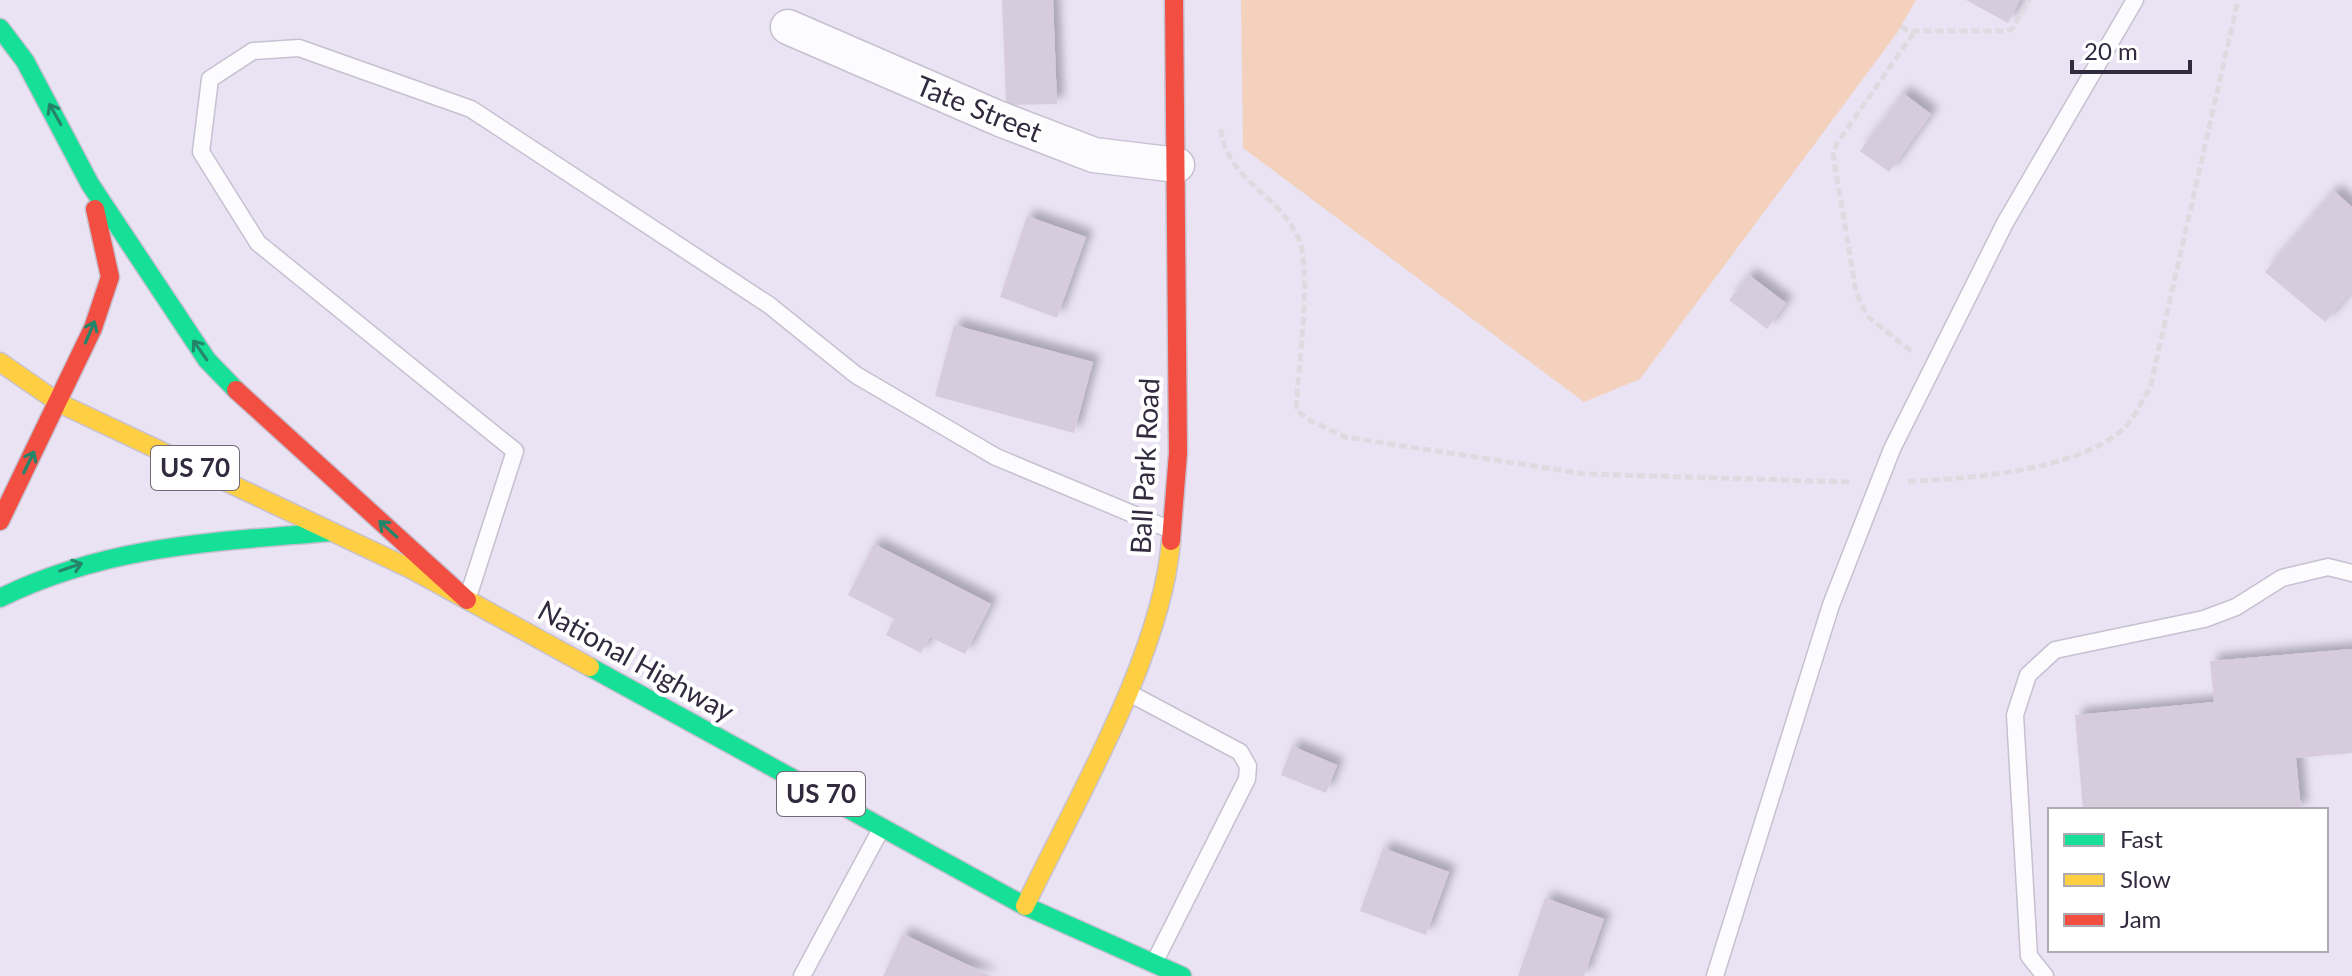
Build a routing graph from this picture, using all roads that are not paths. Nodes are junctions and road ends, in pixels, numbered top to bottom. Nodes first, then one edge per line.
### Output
1 (1174, 0) edge
2 (2135, 0) edge
3 (788, 27) dead end
4 (0, 28) edge
5 (1177, 165) junction
6 (90, 184) junction
7 (0, 362) edge
8 (29, 403) dead end
9 (59, 403) junction
10 (0, 521) edge
11 (1172, 531) junction
12 (331, 532) junction
13 (2352, 573) edge
14 (0, 598) edge
15 (467, 600) junction
16 (1128, 692) junction
17 (882, 828) junction
18 (1025, 906) junction
19 (1165, 971) edge
20 (802, 976) edge
21 (1715, 976) edge
22 (2045, 976) edge

1 - 5 main road, Ball Park Road
2 - 21 lane
3 - 5 street, Tate Street
6 -> 4 main road
5 - 11 main road, Ball Park Road
9 -> 6 main road
15 -> 6 main road
7 - 9 main road, National Highway
8 - 9 main road, National Highway / US 70
10 -> 9 main road
9 - 12 main road, National Highway / US 70
11 - 15 lane
11 - 16 main road, Ball Park Road
14 -> 12 main road
12 - 15 main road, National Highway / US 70
13 - 22 lane
15 - 17 main road, National Highway / US 70
16 - 18 main road, Ball Park Road
16 - 19 lane
17 - 18 main road, National Highway / US 70
17 - 20 lane
18 - 19 main road, National Highway / US 70

